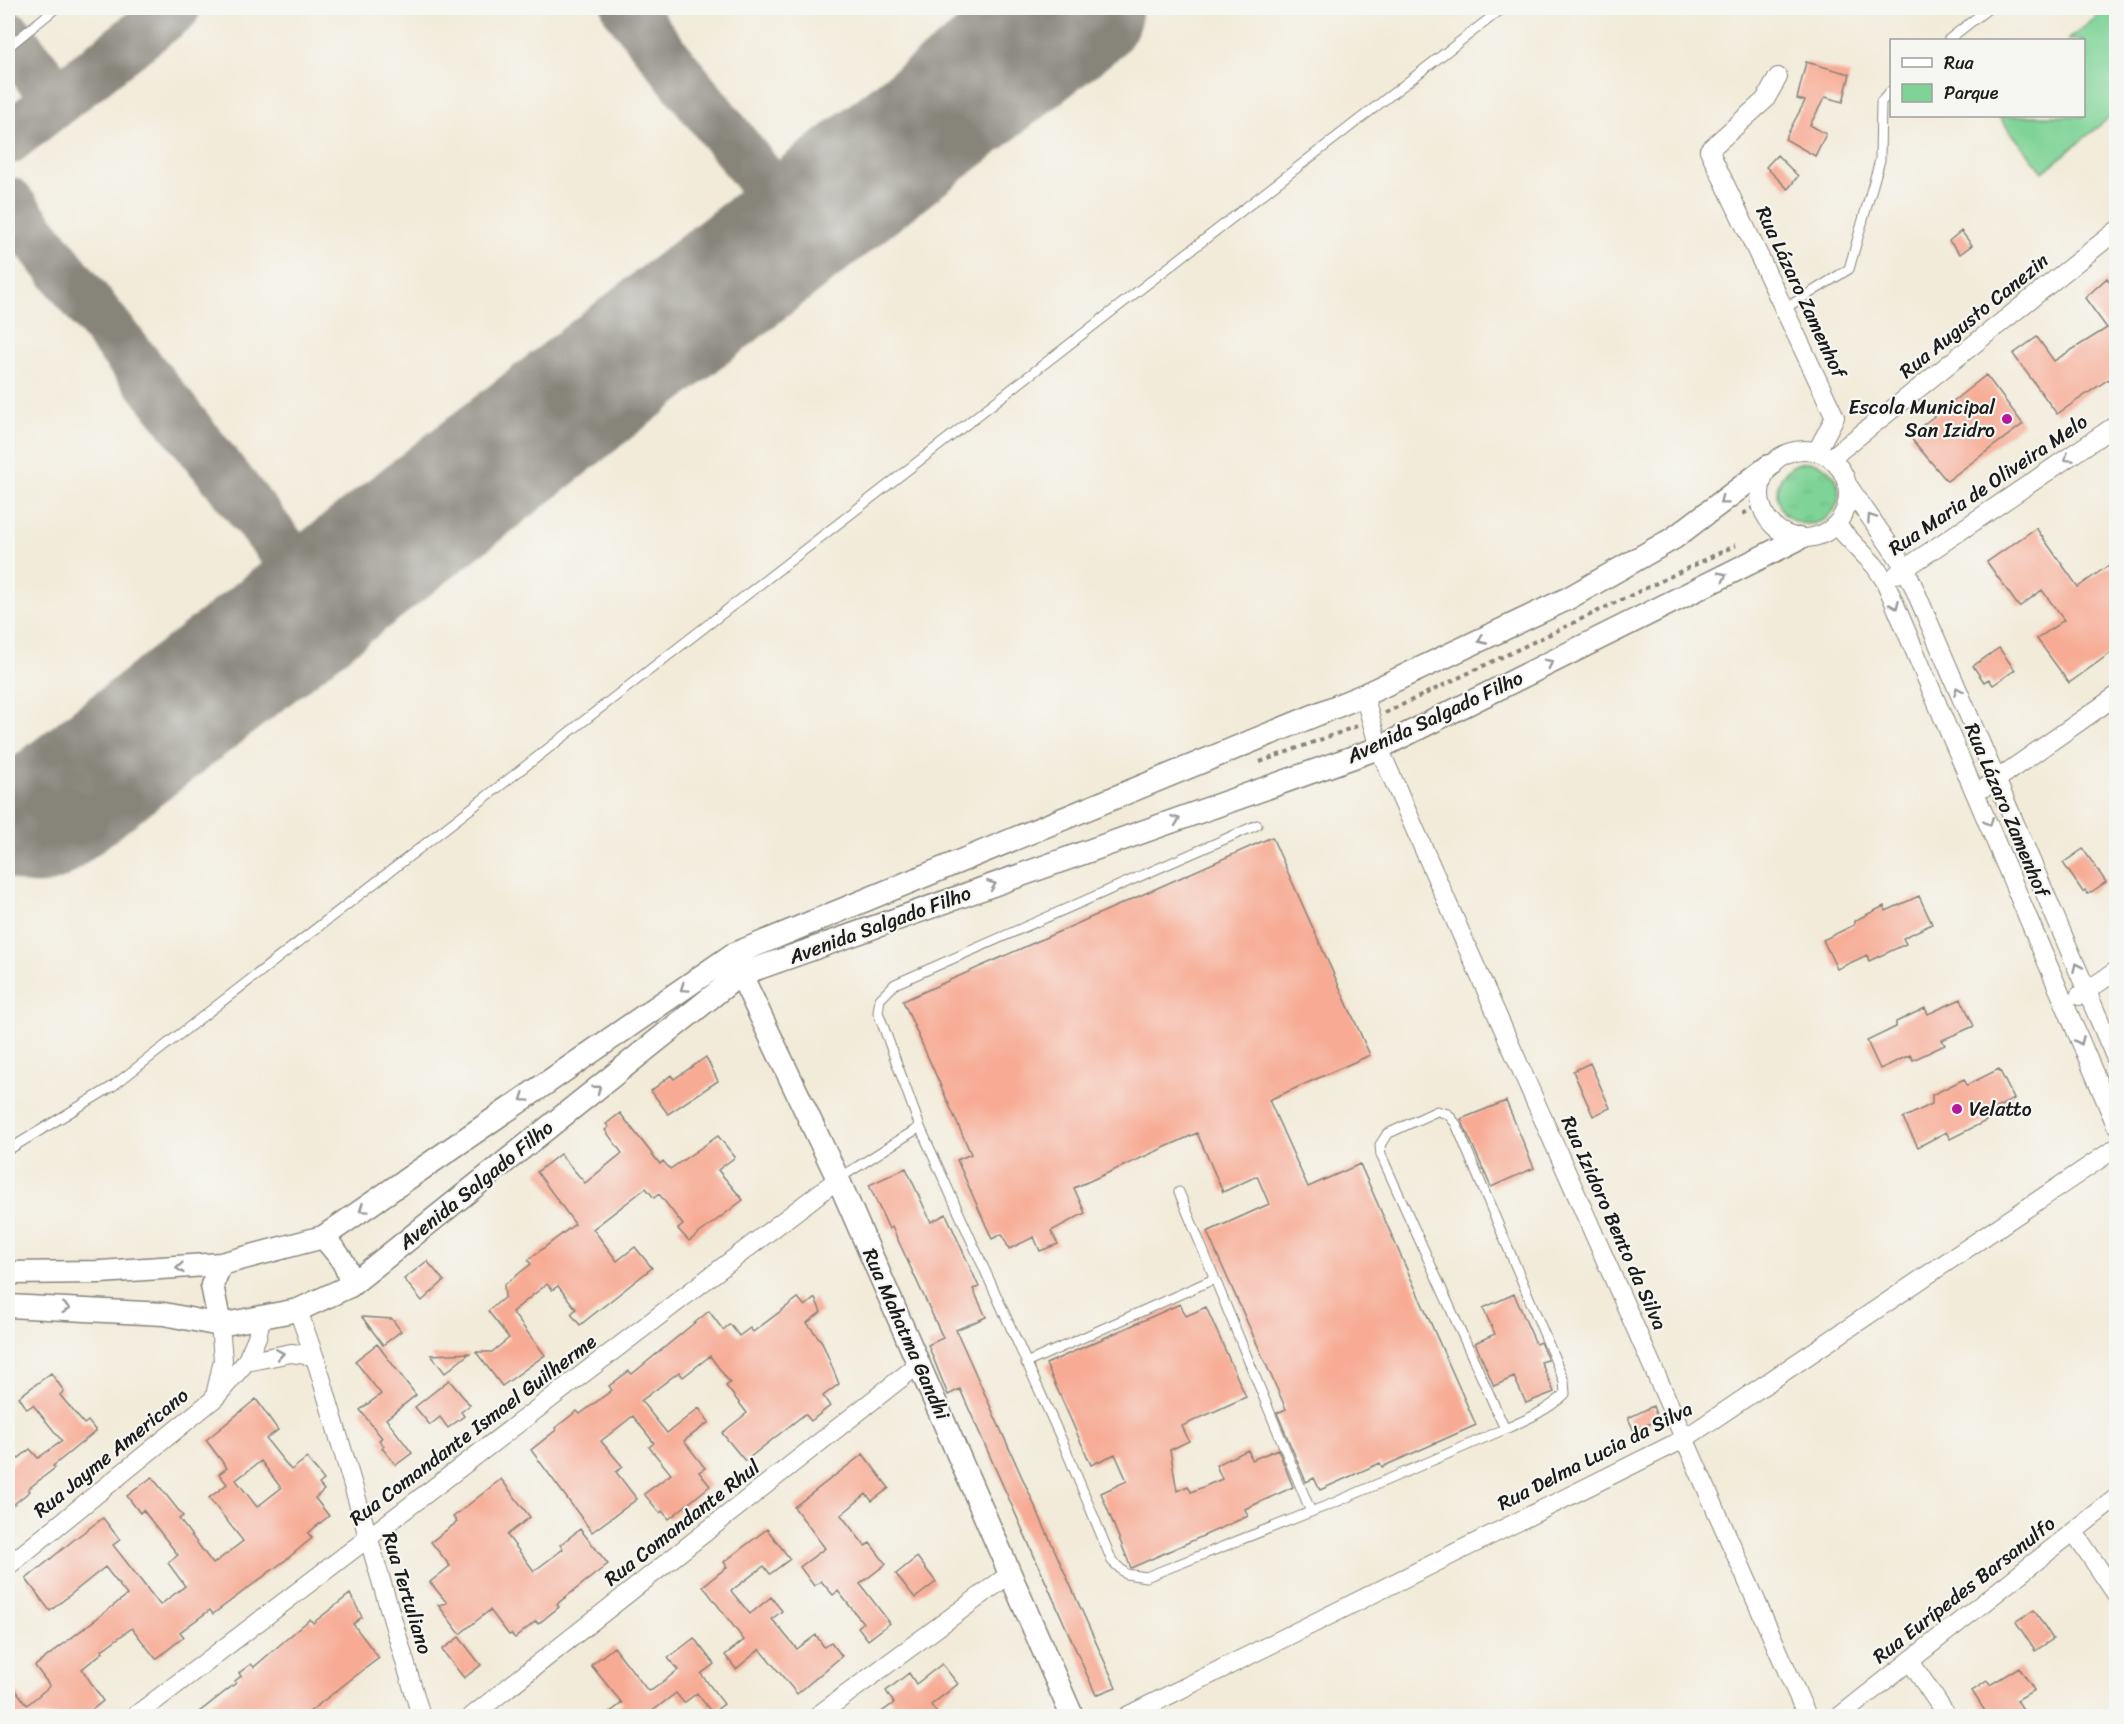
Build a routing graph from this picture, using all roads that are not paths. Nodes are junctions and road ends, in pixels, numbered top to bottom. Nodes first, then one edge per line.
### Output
1 (56, 8) edge
2 (1503, 8) edge
3 (1989, 8) edge
4 (1949, 39) edge
5 (8, 47) edge
6 (1778, 77) dead end
7 (1890, 92) edge
8 (2116, 231) edge
9 (1784, 309) junction
10 (2116, 425) edge
11 (1824, 455) junction
12 (1769, 466) junction
13 (1847, 484) junction
14 (1836, 525) junction
15 (1798, 539) junction
16 (1906, 568) junction
17 (1885, 581) junction
18 (1364, 695) junction
19 (2116, 696) edge
20 (1379, 748) junction
21 (1996, 782) junction
22 (1977, 793) junction
23 (1257, 825) dead end
24 (736, 965) junction
25 (2116, 971) edge
26 (2088, 992) junction
27 (2063, 1003) junction
28 (2116, 1059) edge
29 (2116, 1125) edge
30 (920, 1127) junction
31 (2116, 1148) edge
32 (8, 1150) edge
33 (838, 1179) junction
34 (1179, 1192) dead end
35 (322, 1237) junction
36 (221, 1264) junction
37 (8, 1273) edge
38 (1214, 1279) junction
39 (350, 1286) junction
40 (8, 1306) edge
41 (298, 1310) junction
42 (261, 1319) junction
43 (220, 1325) junction
44 (314, 1356) junction
45 (246, 1362) junction
46 (1026, 1363) junction
47 (919, 1364) junction
48 (215, 1398) junction
49 (1505, 1429) junction
50 (1684, 1439) junction
51 (2116, 1498) edge
52 (1311, 1512) junction
53 (2074, 1532) junction
54 (368, 1539) junction
55 (8, 1566) edge
56 (1010, 1574) junction
57 (2116, 1594) edge
58 (1910, 1661) junction
59 (135, 1716) edge
60 (421, 1716) edge
61 (472, 1716) edge
62 (817, 1716) edge
63 (1072, 1716) edge
64 (1127, 1716) edge
65 (1807, 1716) edge
66 (1840, 1716) edge
67 (1947, 1716) edge

1 - 5 lane
2 - 32 lane
3 - 4 lane
6 - 9 street, Rua Lázaro Zamenhof
7 - 9 lane
8 - 11 street, Rua Augusto Canezin
9 - 11 street, Rua Lázaro Zamenhof
10 -> 16 street, Rua Maria de Oliveira Melo
11 - 12 street
11 - 13 street, Rua Lázaro Zamenhof
12 - 15 street
12 -> 18 street
13 - 14 street
16 -> 13 street, Rua Lázaro Zamenhof
14 - 15 street
14 - 17 street, Rua Lázaro Zamenhof
20 -> 15 street, Avenida Salgado Filho
16 - 17 street, Rua Maria de Oliveira Melo
21 -> 16 street, Rua Lázaro Zamenhof
17 -> 22 street, Rua Lázaro Zamenhof
18 - 20 street, Rua Izidoro Bento da Silva
18 - 24 street
19 - 21 street
24 -> 20 street, Avenida Salgado Filho
20 - 50 street, Rua Izidoro Bento da Silva
21 - 22 street
26 -> 21 street, Rua Lázaro Zamenhof
22 -> 27 street, Rua Lázaro Zamenhof
23 - 30 lane
24 - 33 street, Rua Mahatma Gandhi
24 -> 35 street, Avenida Salgado Filho
39 -> 24 street, Avenida Salgado Filho
25 - 26 street
26 - 27 street
26 - 28 street, Rua Lázaro Zamenhof
27 -> 29 street, Rua Lázaro Zamenhof
30 - 33 lane
30 - 46 lane
31 - 50 street, Rua Delma Lucia da Silva
33 - 47 street, Rua Mahatma Gandhi
33 - 54 street, Rua Comandante Ismael Guilherme
34 - 38 lane
35 - 36 street, Avenida Salgado Filho
35 - 39 street
36 -> 37 street, Avenida Salgado Filho
36 - 43 street
38 - 46 lane
38 - 52 lane
39 - 41 street, Avenida Salgado Filho
40 -> 43 street, Avenida Salgado Filho
41 - 42 street, Avenida Salgado Filho
41 - 44 street, Rua Tertuliano
42 - 43 street, Avenida Salgado Filho
42 - 45 street, Rua Jayme Americano
43 - 48 street, Rua Jayme Americano
45 -> 44 street
44 - 54 street, Rua Tertuliano
45 - 48 street, Rua Jayme Americano
46 - 52 lane
47 - 56 street, Rua Mahatma Gandhi
47 - 61 street, Rua Comandante Rhul
48 - 55 street, Rua Jayme Americano
49 - 49 lane
49 - 52 lane
50 - 64 street, Rua Delma Lucia da Silva
50 - 65 street, Rua Izidoro Bento da Silva
51 - 53 street, Rua Eurípedes Barsanulfo
53 - 57 street
53 - 58 street, Rua Eurípedes Barsanulfo
54 - 59 street, Rua Comandante Ismael Guilherme
54 - 60 street, Rua Tertuliano
56 - 62 street
56 - 63 street, Rua Mahatma Gandhi
58 - 66 street, Rua Eurípedes Barsanulfo
58 - 67 street

